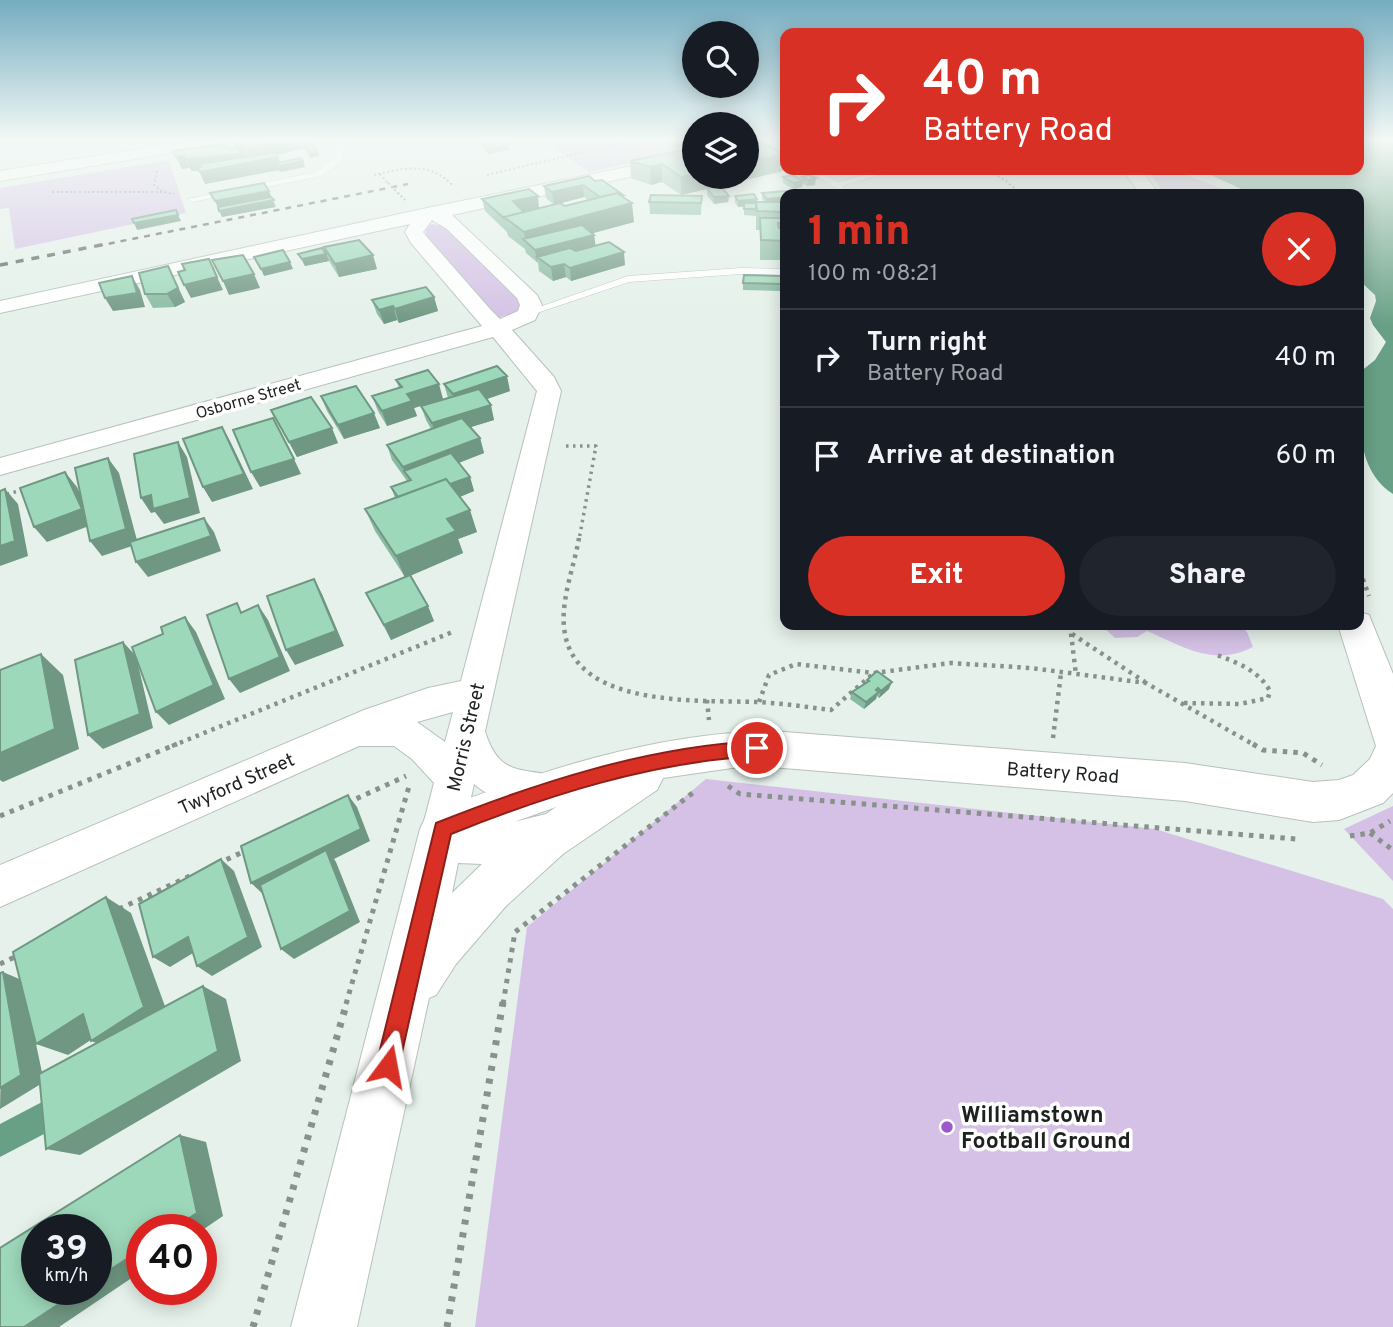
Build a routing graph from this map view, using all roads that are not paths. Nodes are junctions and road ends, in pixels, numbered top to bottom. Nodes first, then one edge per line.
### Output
1 (487, 203) edge
2 (427, 214) junction
3 (455, 216) junction
4 (780, 272) edge
5 (0, 307) edge
6 (530, 312) junction
7 (497, 328) junction
8 (0, 467) edge
9 (1358, 630) edge
10 (475, 692) junction
11 (467, 732) junction
12 (341, 737) junction
13 (1393, 737) edge
14 (1393, 755) edge
15 (566, 803) junction
16 (446, 816) junction
17 (0, 886) edge
18 (402, 1004) junction
19 (324, 1327) edge

1 - 3 street
2 - 3 street
2 - 5 street
2 - 7 street, Morris Street
3 - 6 street
4 - 6 lane
6 - 7 street
7 - 8 street, Osborne Street
7 - 10 street, Morris Street
9 - 13 street
10 - 11 street, Morris Street
10 - 12 street, Twyford Street
11 - 15 street
11 - 16 street, Morris Street
12 - 16 street
12 - 17 street, Twyford Street
14 - 15 street, Battery Road
15 - 16 street, Battery Road
15 - 18 street, Battery Road
16 - 18 street, Morris Street
18 - 19 street, Morris Street

